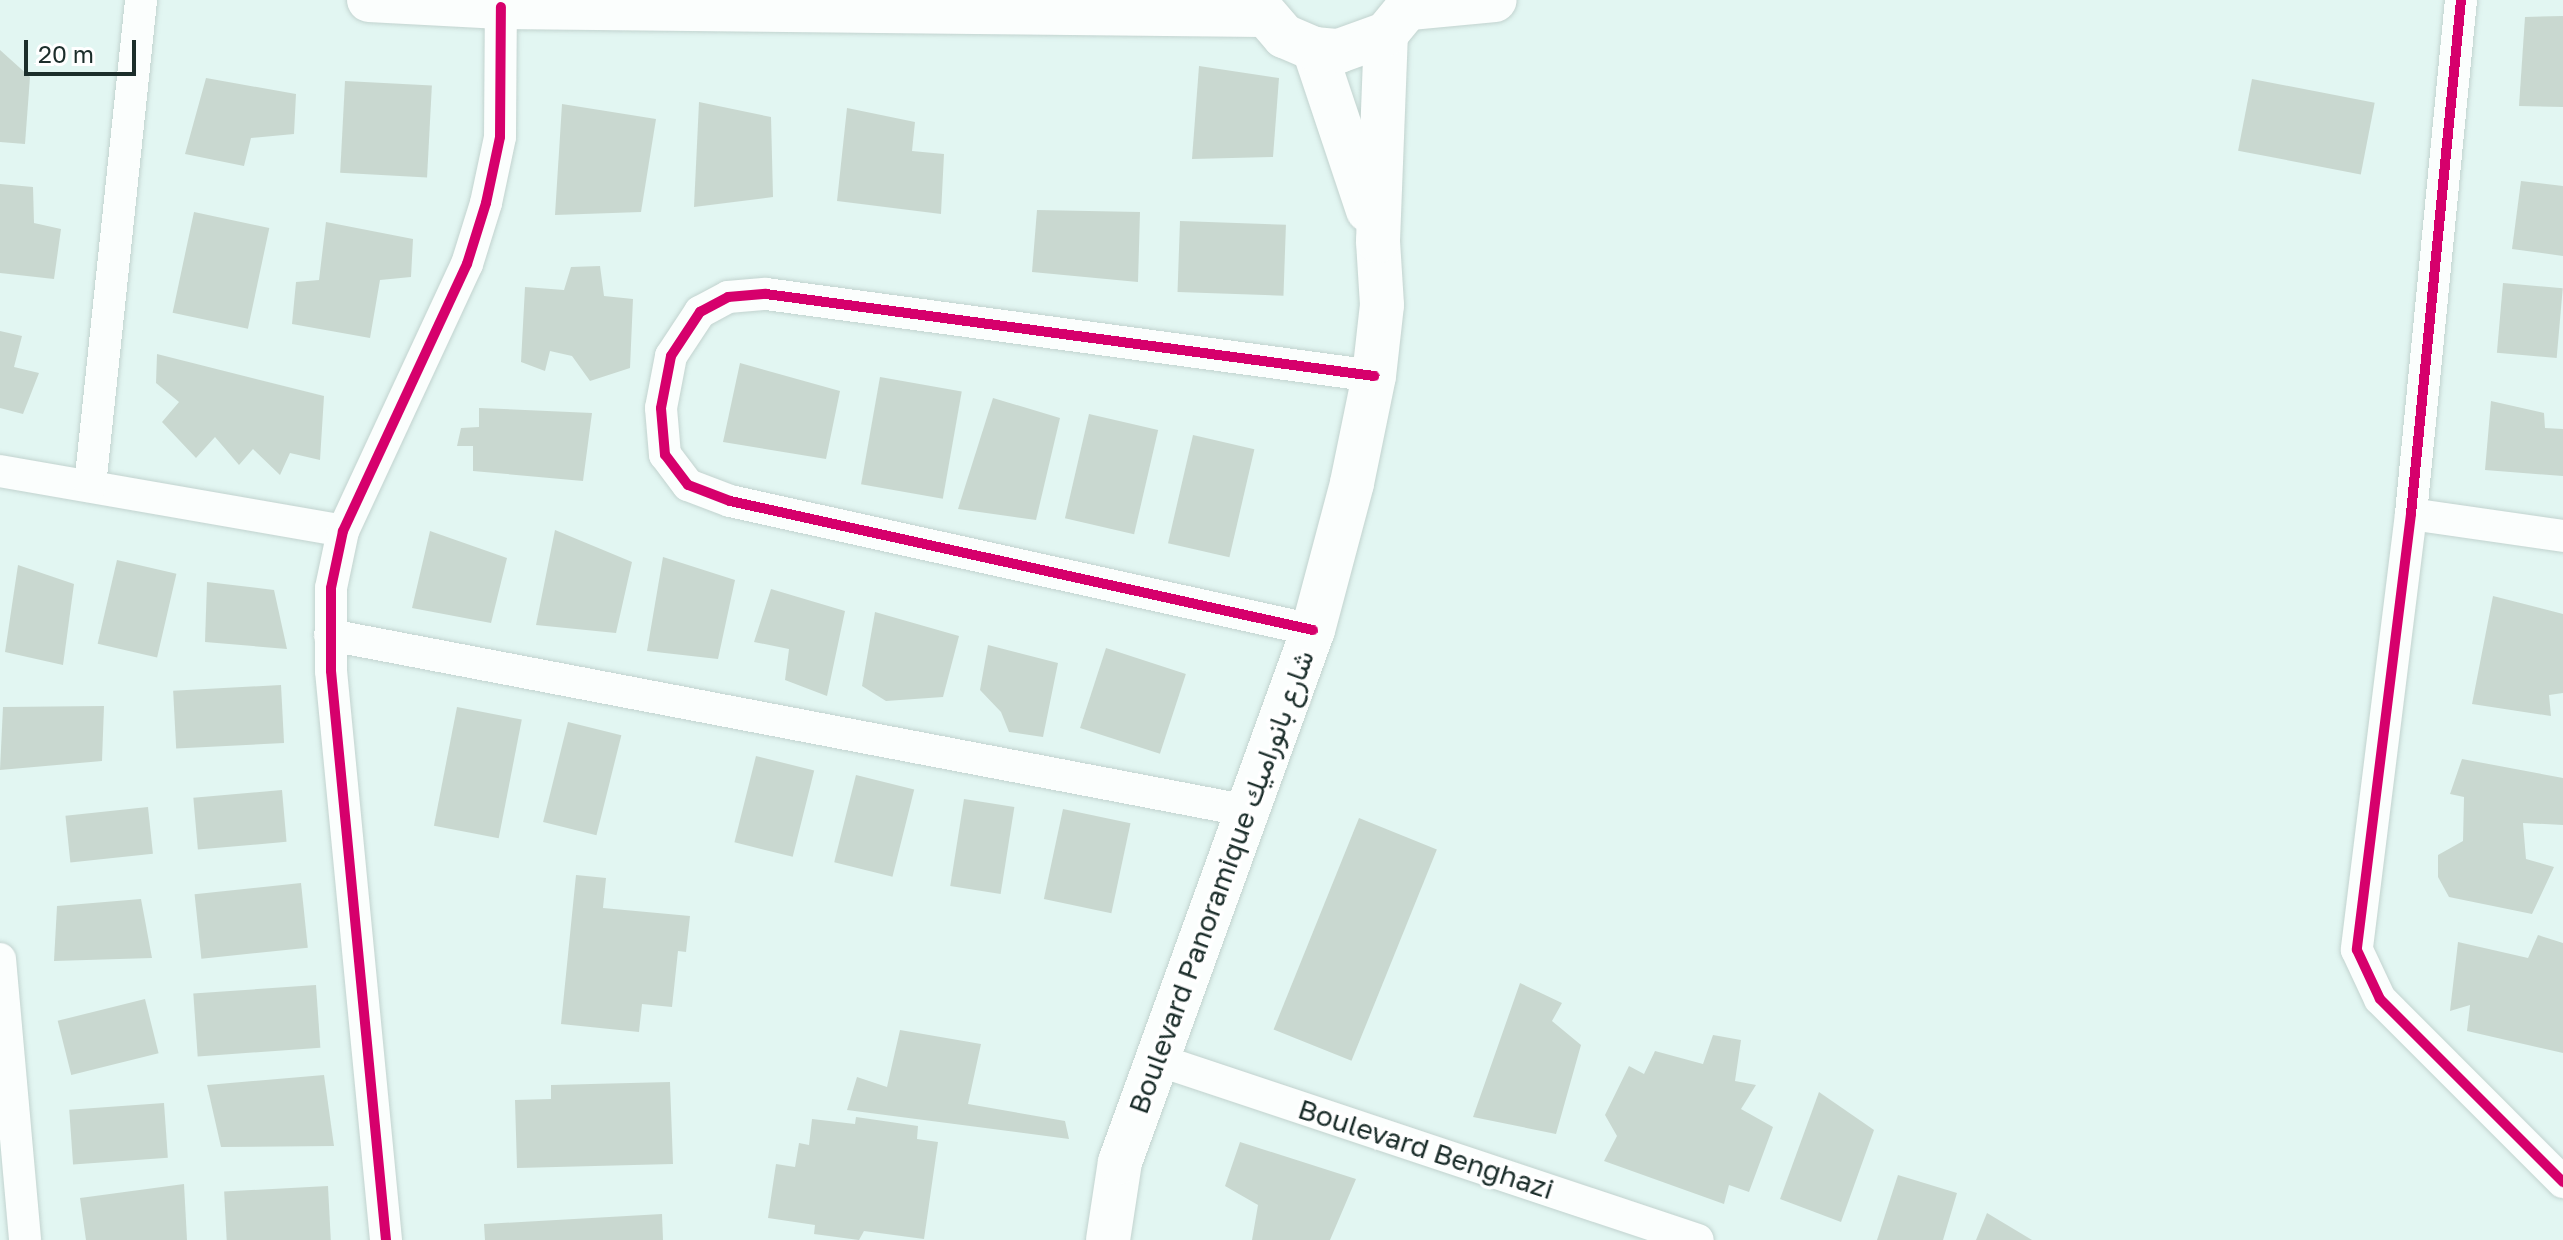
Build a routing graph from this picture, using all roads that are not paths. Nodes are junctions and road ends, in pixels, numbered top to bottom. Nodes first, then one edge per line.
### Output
1 (141, 0) edge
2 (369, 0) edge
3 (1495, 0) edge
4 (2461, 0) edge
5 (501, 7) junction
6 (1257, 7) edge
7 (1403, 14) edge
8 (1314, 49) junction
9 (1378, 241) junction
10 (1374, 376) junction
11 (0, 471) edge
12 (90, 486) junction
13 (2411, 514) junction
14 (343, 531) junction
15 (2563, 536) edge
16 (1313, 630) junction
17 (330, 635) junction
18 (1248, 811) junction
19 (0, 959) edge
20 (1155, 1059) junction
21 (2563, 1182) edge
22 (25, 1240) edge
23 (386, 1240) edge
24 (1108, 1240) edge
25 (1698, 1240) edge

1 - 12 street
2 - 5 main road
3 - 7 main road
4 - 13 street
5 - 6 main road
5 - 14 street
6 - 8 main road
7 - 8 main road
7 - 9 main road, Boulevard Panoramique شارع بانوراميك
8 - 9 main road, Boulevard Panoramique شارع بانوراميك
9 - 10 main road, Boulevard Panoramique شارع بانوراميك
10 - 16 main road, Boulevard Panoramique شارع بانوراميك
10 - 16 street
11 - 12 street
12 - 14 street
13 - 15 street
13 - 21 street
14 - 17 street
16 - 18 main road, Boulevard Panoramique شارع بانوراميك
17 - 18 street
17 - 23 street
18 - 20 main road, Boulevard Panoramique شارع بانوراميك
19 - 22 street
20 - 24 main road, Boulevard Panoramique شارع بانوراميك
20 - 25 street, Boulevard Benghazi

